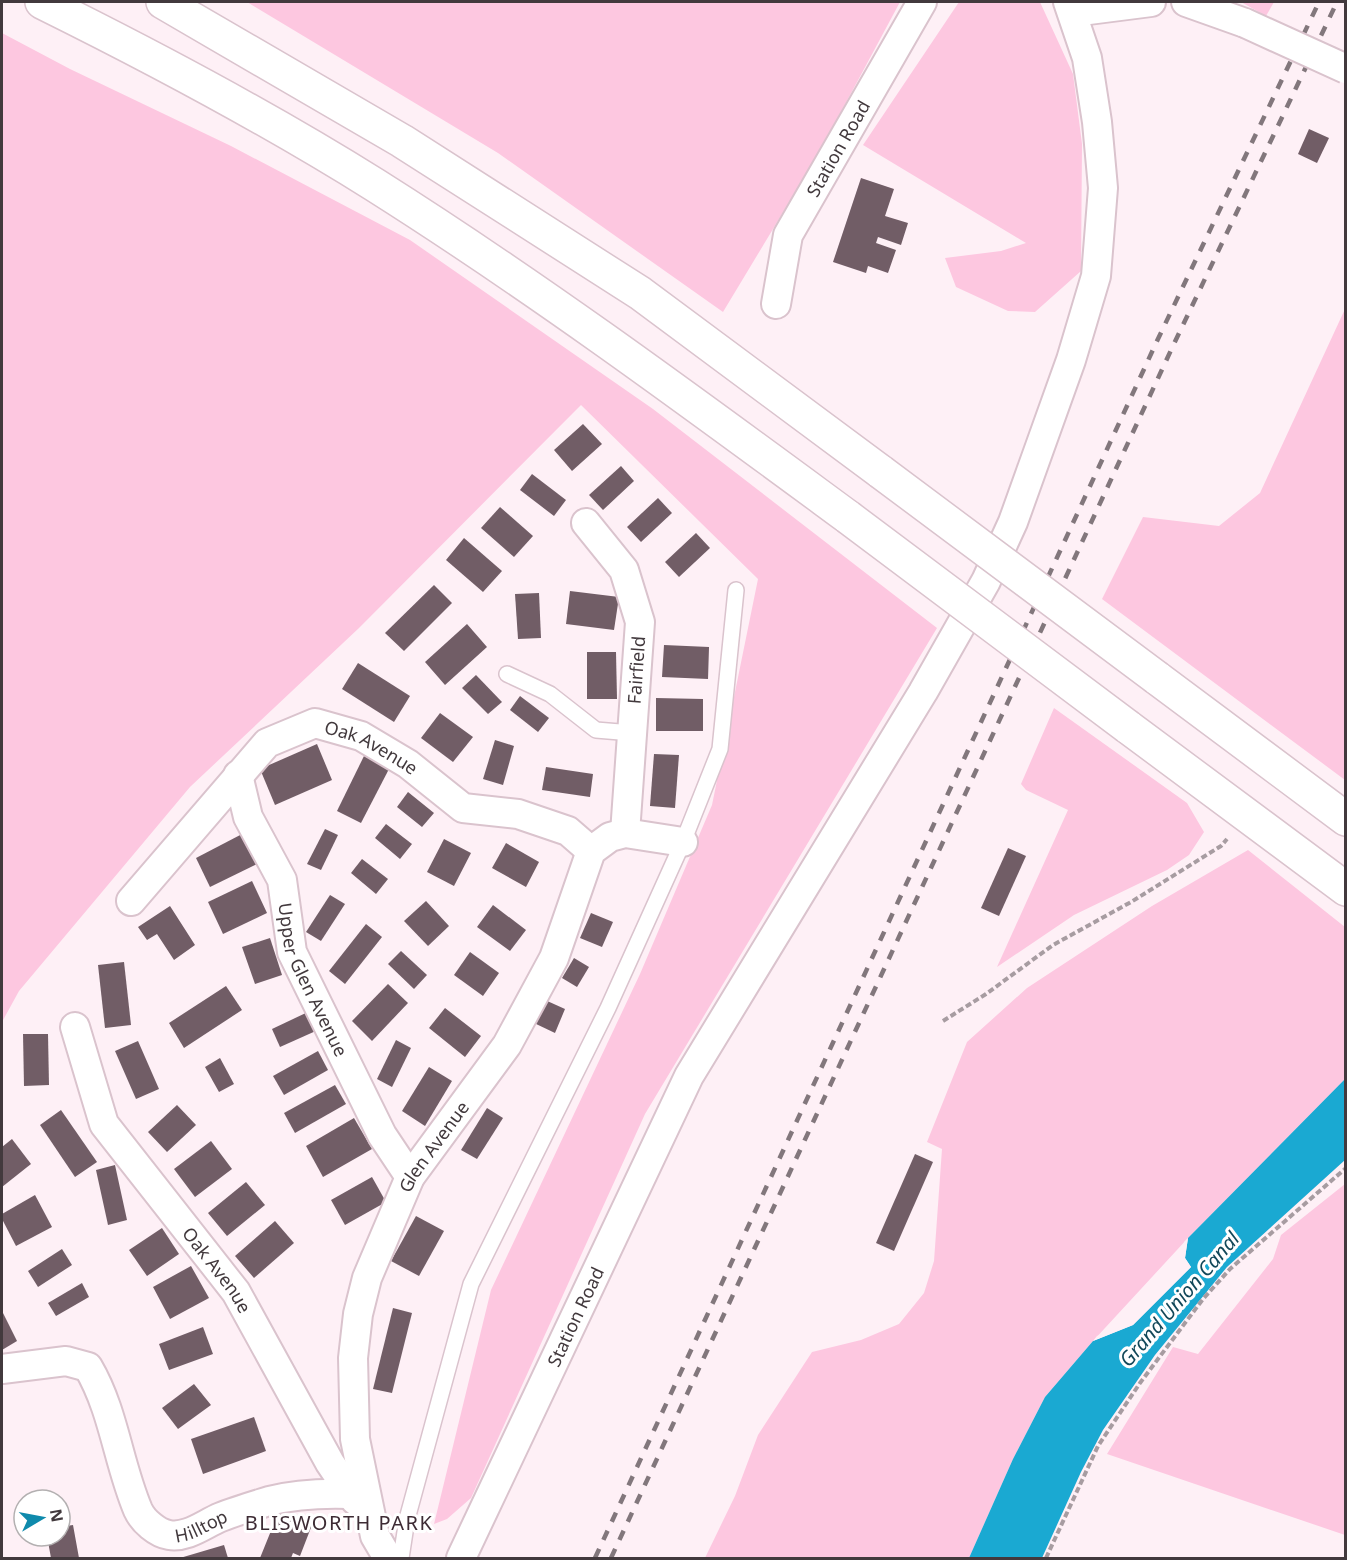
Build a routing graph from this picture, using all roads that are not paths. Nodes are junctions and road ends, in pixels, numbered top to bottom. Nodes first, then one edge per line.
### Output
1 (42, 2) edge
2 (163, 2) edge
3 (922, 2) edge
4 (1151, 2) edge
5 (1186, 2) edge
6 (1070, 7) edge
7 (1346, 69) edge
8 (776, 304) dead end
9 (585, 523) dead end
10 (736, 590) dead end
11 (507, 674) dead end
12 (632, 733) junction
13 (238, 775) junction
14 (1346, 819) edge
15 (625, 833) junction
16 (683, 842) junction
17 (591, 851) junction
18 (1346, 889) edge
19 (131, 901) dead end
20 (75, 1027) dead end
21 (410, 1177) junction
22 (2, 1369) edge
23 (360, 1502) junction
24 (388, 1558) edge
25 (401, 1558) edge
26 (461, 1558) edge

1 - 18 highway, bridge
2 - 14 highway, bridge
3 - 8 street, Station Road
4 - 6 street
5 - 7 street, bridge
6 - 26 street, Station Road
9 - 12 street, Fairfield
10 - 16 lane
11 - 12 lane
12 - 15 street, Fairfield
13 - 17 street, Oak Avenue
13 - 19 street, Oak Avenue
13 - 21 street, Upper Glen Avenue
15 - 16 street
15 - 17 street
16 - 25 lane
17 - 21 street, Glen Avenue
20 - 23 street, Oak Avenue
21 - 23 street, Glen Avenue
22 - 23 street, Hilltop
23 - 24 street, Glen Avenue

